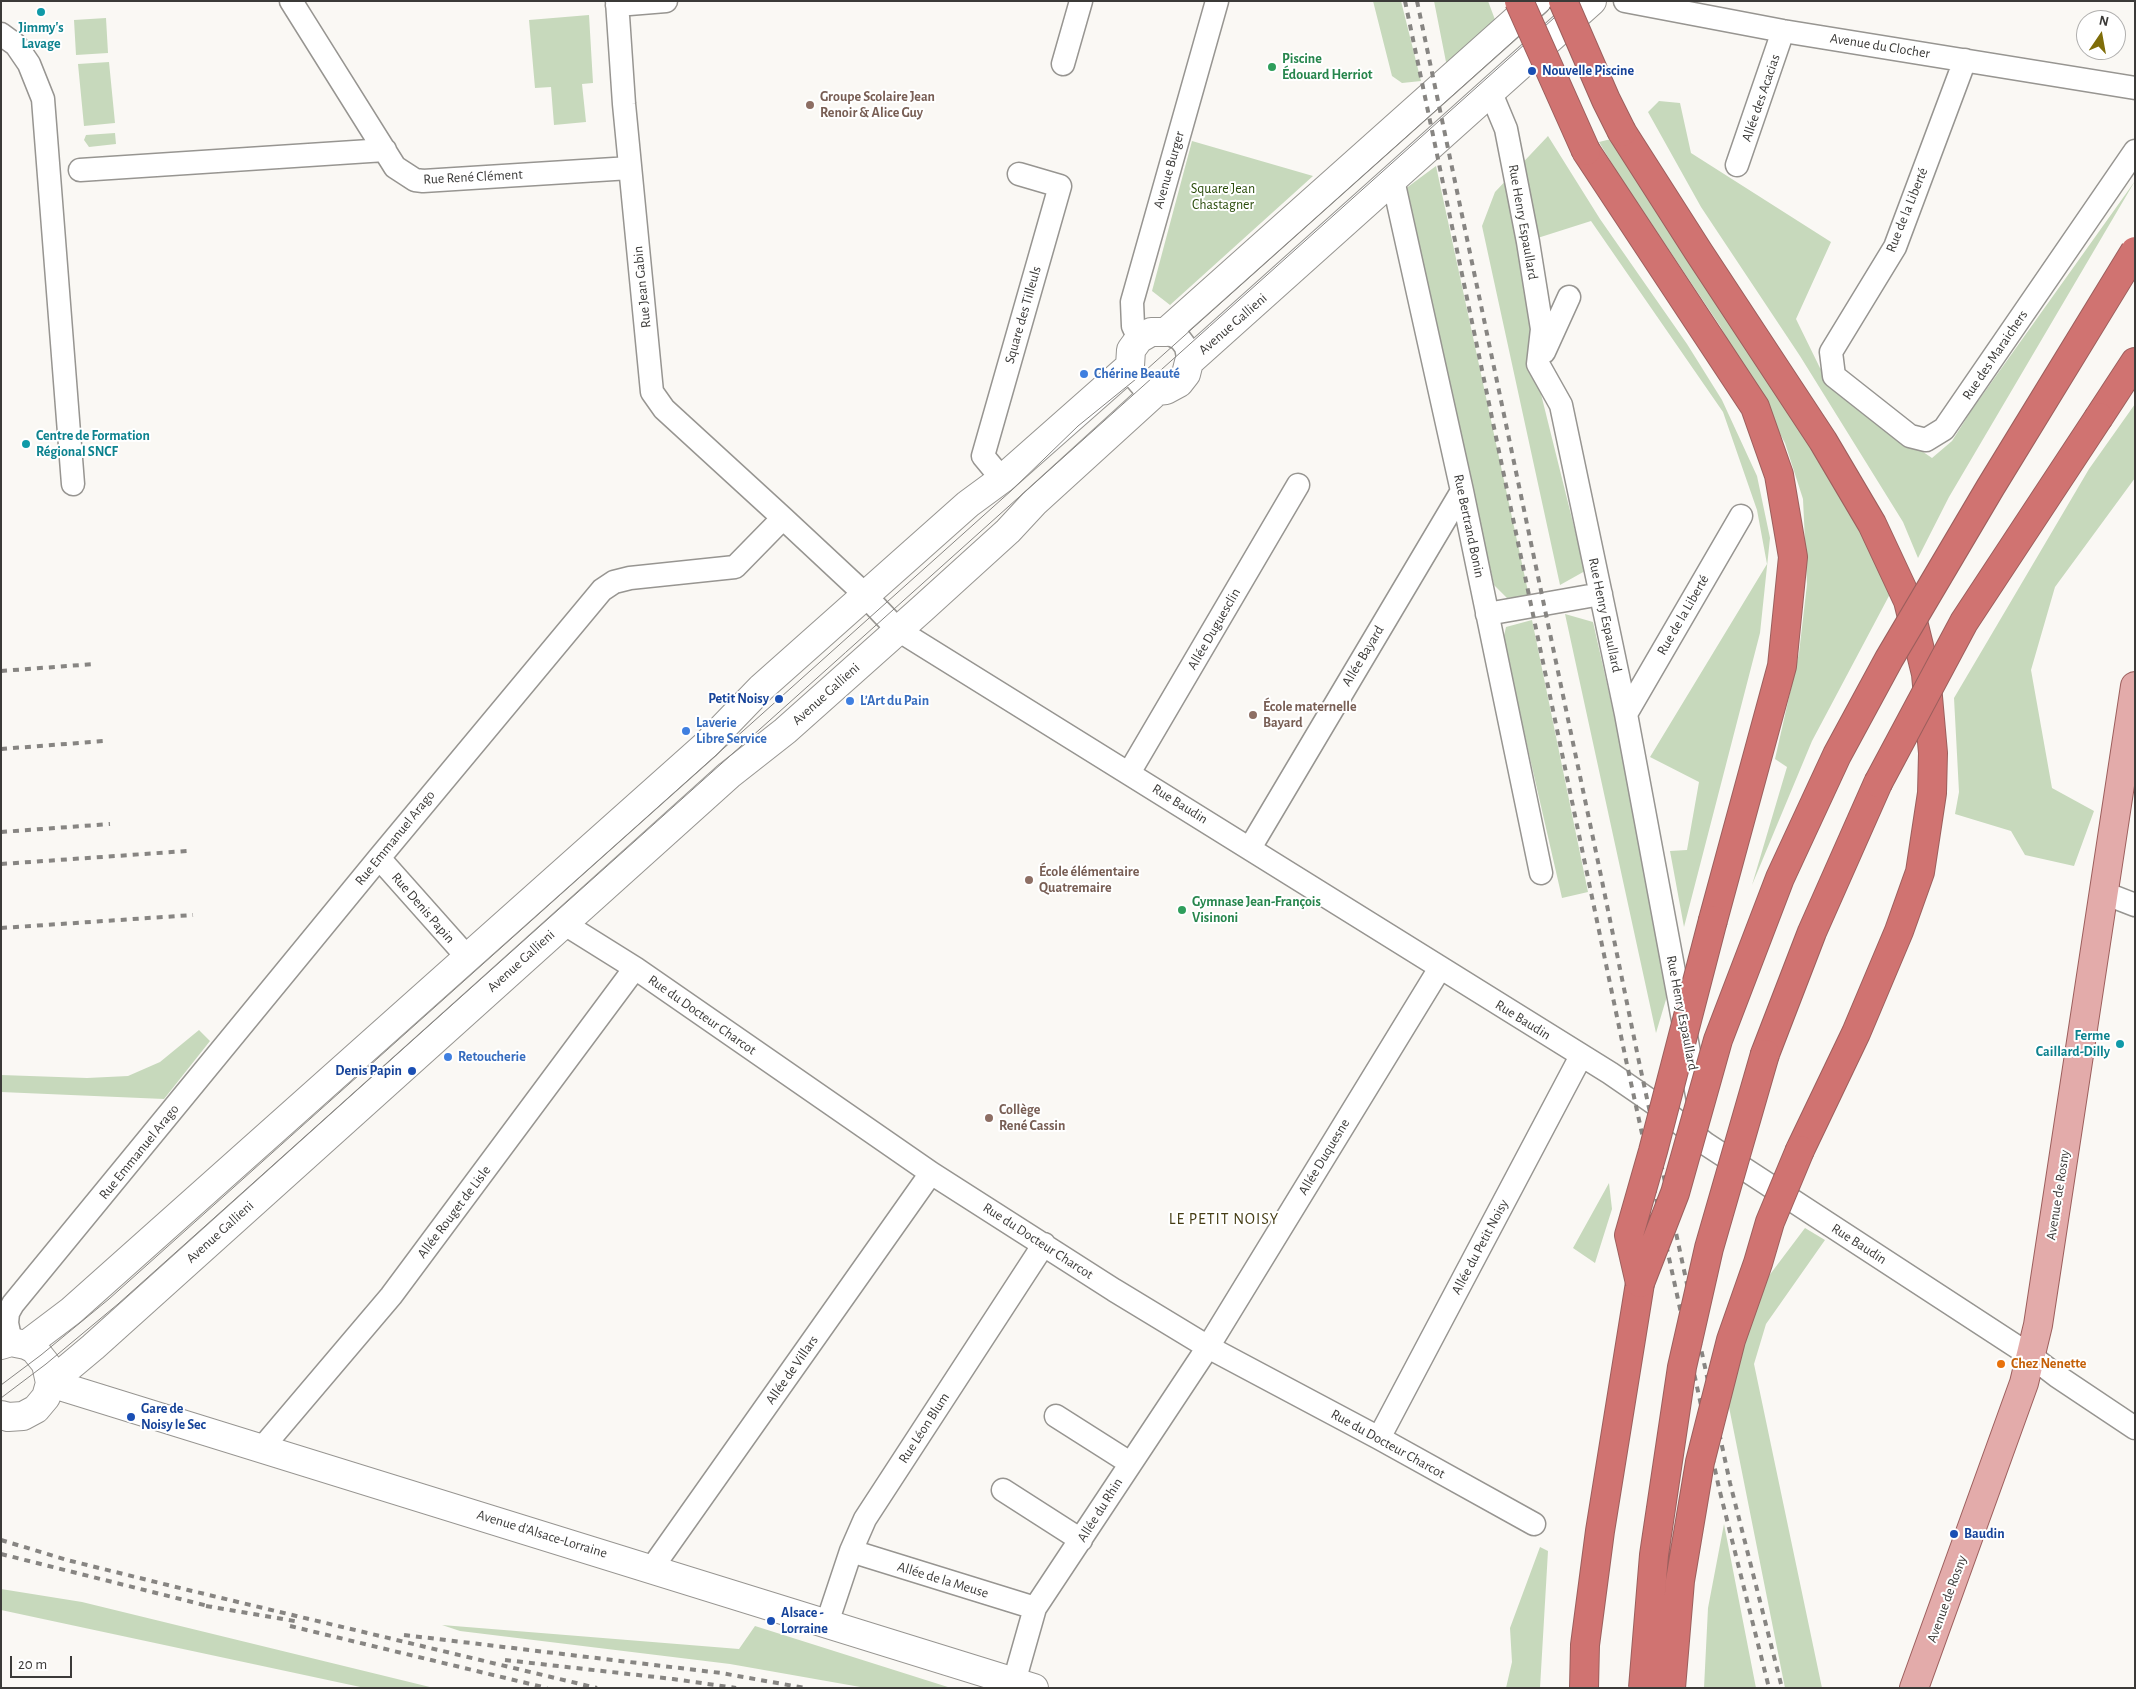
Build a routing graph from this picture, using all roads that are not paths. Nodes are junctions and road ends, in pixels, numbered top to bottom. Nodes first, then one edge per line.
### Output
1 (291, 1) edge
2 (666, 1) edge
3 (1081, 1) edge
4 (1217, 1) edge
5 (1520, 1) edge
6 (1537, 1) edge
7 (1563, 1) edge
8 (1592, 1) edge
9 (1625, 1) edge
10 (617, 3) edge
11 (1783, 31) junction
12 (1, 34) edge
13 (1965, 60) junction
14 (1063, 64) dead end
15 (2135, 88) edge
16 (1491, 93) junction
17 (385, 150) junction
18 (2135, 150) edge
19 (1737, 165) dead end
20 (630, 168) junction
21 (80, 170) dead end
22 (1019, 174) dead end
23 (1393, 180) junction
24 (2135, 251) edge
25 (1570, 297) dead end
26 (1166, 332) junction
27 (1138, 339) junction
28 (1831, 352) joint
29 (1189, 362) junction
30 (2135, 362) edge
31 (1538, 364) junction
32 (1130, 366) junction
33 (1157, 391) junction
34 (1002, 480) junction
35 (72, 484) dead end
36 (1298, 485) dead end
37 (1462, 491) junction
38 (1741, 516) dead end
39 (783, 518) junction
40 (1600, 594) junction
41 (865, 596) junction
42 (1487, 614) junction
43 (898, 630) junction
44 (2135, 686) edge
45 (1626, 714) junction
46 (1129, 773) junction
47 (1250, 848) junction
48 (379, 858) junction
49 (1541, 873) dead end
50 (2104, 893) junction
51 (2135, 905) edge
52 (564, 923) junction
53 (468, 958) junction
54 (635, 968) junction
55 (1440, 968) junction
56 (1581, 1056) junction
57 (1706, 1144) junction
58 (931, 1173) junction
59 (1044, 1244) junction
60 (1640, 1283) junction
61 (13, 1344) edge
62 (1208, 1347) junction
63 (2031, 1356) junction
64 (50, 1383) junction
65 (1056, 1416) dead end
66 (3, 1418) edge
67 (2135, 1428) edge
68 (1379, 1438) junction
69 (262, 1448) junction
70 (1130, 1463) junction
71 (1003, 1490) dead end
72 (1534, 1524) dead end
73 (1081, 1540) junction
74 (851, 1551) junction
75 (652, 1568) junction
76 (1035, 1608) junction
77 (827, 1623) junction
78 (1024, 1685) edge
79 (1584, 1688) edge
80 (1643, 1688) edge
81 (1671, 1688) edge
82 (1914, 1688) edge

1 - 17 street, Rue René Clément
2 - 10 street
3 - 14 street
4 - 27 street, Avenue Burger
5 - 60 highway, bridge
6 - 26 street
7 - 81 highway, bridge
8 - 16 street, Avenue Gallieni
9 - 11 street, Avenue du Clocher
10 - 20 street, Rue Jean Gabin
11 - 13 street, Avenue du Clocher
11 - 19 street, Allée des Acacias
12 - 35 street
13 - 15 street, Avenue du Clocher
13 - 28 street, Rue de la Liberté
16 - 23 street, Avenue Gallieni
16 - 31 street, Rue Henry Espaullard
17 - 20 street, Rue René Clément
17 - 21 street
18 - 28 street, Rue des Maraichers
20 - 39 street, Rue Jean Gabin
22 - 34 street, Square des Tilleuls
23 - 29 street, Avenue Gallieni
23 - 37 street, Rue Bertrand Bonin
24 - 60 highway, bridge
25 - 31 street
26 - 27 street
26 - 29 street
27 - 32 street
29 - 33 street, Avenue Gallieni
30 - 80 highway, bridge
31 - 40 street, Rue Henry Espaullard
32 - 33 street
32 - 34 street
33 - 43 street, Avenue Gallieni
34 - 41 street
36 - 46 street, Allée Duguesclin
37 - 42 street, Rue Bertrand Bonin
37 - 47 street, Allée Bayard
38 - 45 street, Rue de la Liberté
39 - 41 street
39 - 48 street, Rue Emmanuel Arago
40 - 42 street
40 - 45 street, Rue Henry Espaullard
41 - 43 street, Rue Baudin
41 - 53 street
42 - 49 street, Rue Bertrand Bonin
43 - 46 street, Rue Baudin
43 - 52 street, Avenue Gallieni
44 - 50 main road, Avenue de Rosny
45 - 57 street, Rue Henry Espaullard
46 - 47 street, Rue Baudin
47 - 55 street, Rue Baudin
48 - 53 street, Rue Denis Papin
48 - 61 street, Rue Emmanuel Arago
50 - 51 street
50 - 63 main road, Avenue de Rosny
52 - 54 street, Rue du Docteur Charcot
52 - 64 street, Avenue Gallieni
53 - 61 street
54 - 58 street, Rue du Docteur Charcot
54 - 69 street, Allée Rouget de Lisle
55 - 56 street, Rue Baudin
55 - 62 street, Allée Duquesne
56 - 57 street, Rue Baudin
56 - 68 street, Allée du Petit Noisy
57 - 63 street, Rue Baudin
58 - 59 street, Rue du Docteur Charcot
58 - 75 street, Allée de Villars
59 - 62 street, Rue du Docteur Charcot
59 - 74 street, Rue Léon Blum
60 - 79 highway
61 - 64 street
62 - 68 street, Rue du Docteur Charcot
62 - 70 street, Allée du Rhin
63 - 67 street, Rue Baudin
63 - 82 main road, Avenue de Rosny
64 - 66 street
64 - 69 street, Avenue d'Alsace-Lorraine
65 - 70 street
68 - 72 street, Rue du Docteur Charcot
69 - 75 street, Avenue d'Alsace-Lorraine
70 - 73 street, Allée du Rhin
71 - 73 street
73 - 76 street, Allée du Rhin
74 - 76 street, Allée de la Meuse
74 - 77 street, Rue Léon Blum
75 - 77 street, Avenue d'Alsace-Lorraine
76 - 78 street, Allée du Rhin
77 - 78 street, Avenue d'Alsace-Lorraine

